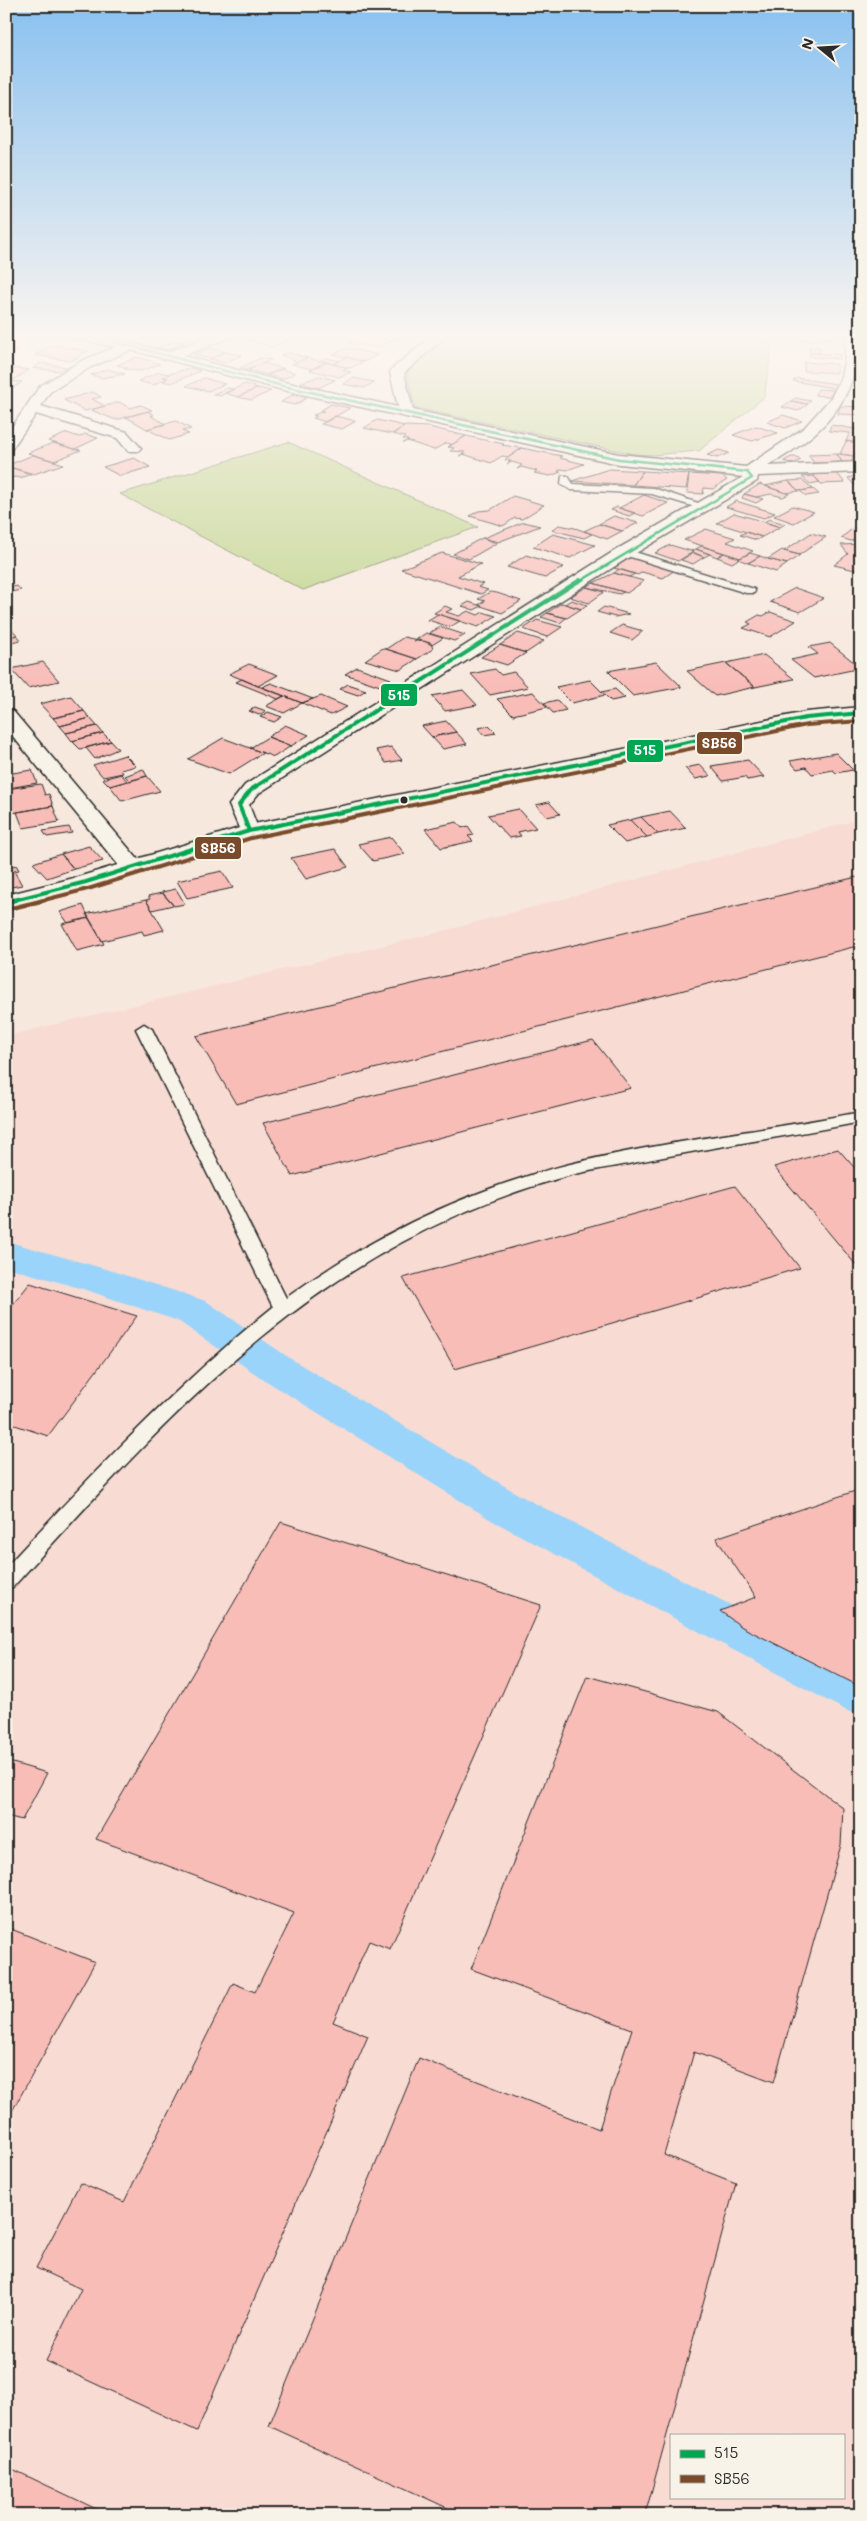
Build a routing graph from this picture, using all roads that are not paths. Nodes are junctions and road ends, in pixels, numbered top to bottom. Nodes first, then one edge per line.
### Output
1 (584, 451) edge
2 (785, 451) edge
3 (861, 467) edge
4 (747, 472) junction
5 (565, 478) dead end
6 (702, 506) junction
7 (625, 552) junction
8 (750, 591) dead end
9 (861, 713) edge
10 (6, 716) edge
11 (249, 831) junction
12 (134, 868) junction
13 (6, 902) edge
14 (144, 1029) dead end
15 (861, 1117) edge
16 (283, 1309) junction
17 (6, 1581) edge

1 - 4 street
2 - 4 street
3 - 4 street
4 - 6 street
5 - 6 lane
6 - 7 street
7 - 8 lane
7 - 11 street
9 - 11 street
10 - 12 street
11 - 12 street
12 - 13 street
14 - 16 lane
15 - 16 lane
16 - 17 lane

